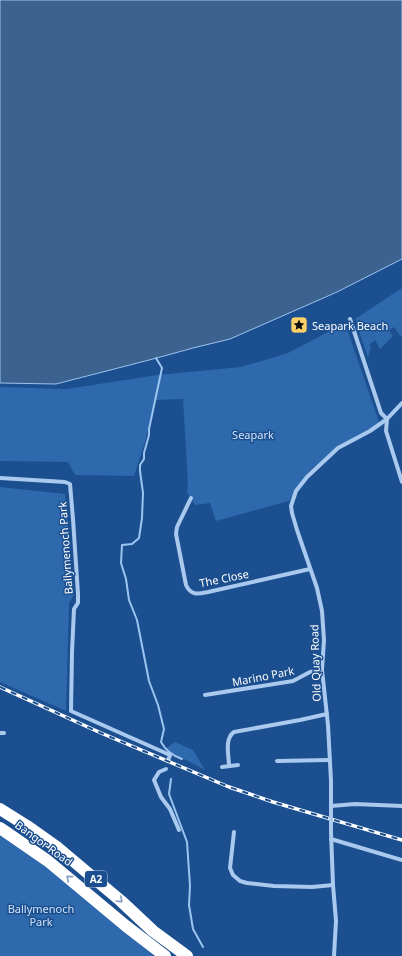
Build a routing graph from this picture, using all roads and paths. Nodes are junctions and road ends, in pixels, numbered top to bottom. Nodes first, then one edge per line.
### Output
1 (350, 319) dead end
2 (402, 403) edge
3 (387, 419) junction
4 (0, 478) edge
5 (402, 482) edge
6 (191, 498) dead end
7 (310, 569) junction
8 (322, 670) junction
9 (205, 696) dead end
10 (326, 714) junction
11 (329, 760) junction
12 (168, 761) dead end
13 (277, 761) dead end
14 (238, 765) dead end
15 (229, 766) junction
16 (222, 767) dead end
17 (166, 769) dead end
18 (331, 806) junction
19 (402, 806) edge
20 (0, 809) edge
21 (0, 828) edge
22 (179, 830) dead end
23 (234, 832) dead end
24 (331, 839) junction
25 (402, 860) edge
26 (333, 885) junction
27 (165, 956) edge
28 (187, 956) edge
29 (334, 956) edge

1 - 3 street
2 - 3 street, Old Quay Road
3 - 5 street
3 - 7 street, Old Quay Road
4 - 12 street, Ballymenoch Park
6 - 7 street, The Close
7 - 8 street, Old Quay Road
8 - 9 street, Marino Park
8 - 10 street, Old Quay Road
10 - 11 street, Old Quay Road
10 - 15 street
11 - 13 street
11 - 18 street, Old Quay Road
14 - 15 street
15 - 16 street
17 - 22 street
18 - 19 street
18 - 24 street, Old Quay Road, bridge
20 -> 28 highway, A2
27 -> 21 highway, Bangor Road / A2
23 - 26 street
24 - 25 street
24 - 26 street, Old Quay Road
26 - 29 street, Old Quay Road

